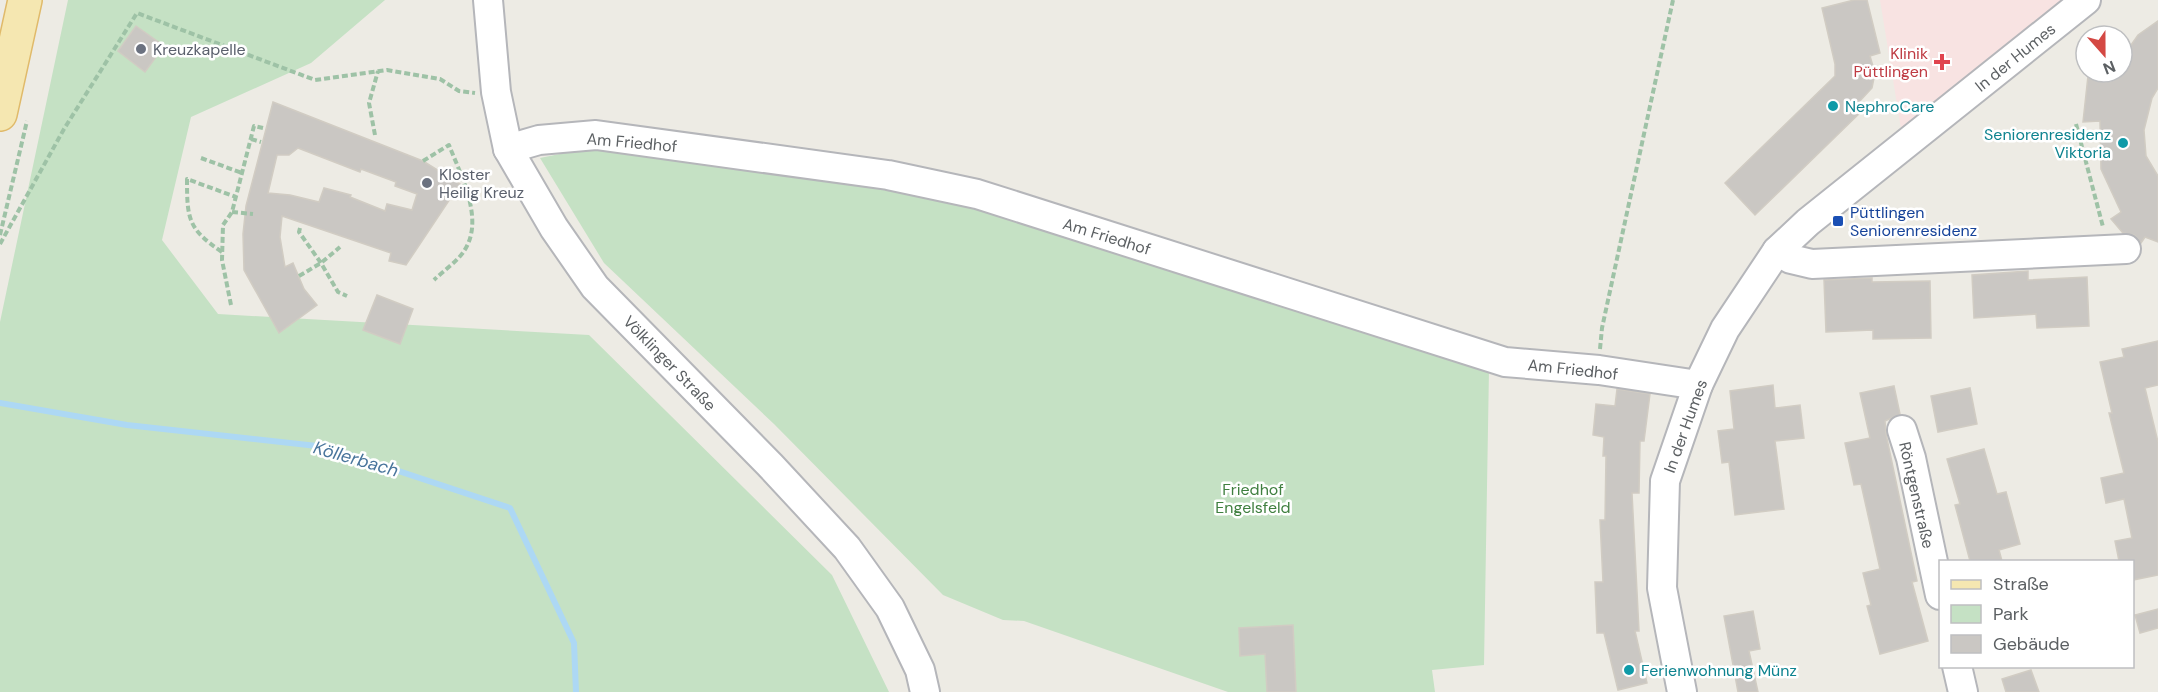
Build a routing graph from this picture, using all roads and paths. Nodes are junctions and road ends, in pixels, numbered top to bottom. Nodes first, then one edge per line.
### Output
1 (25, 0) edge
2 (488, 0) edge
3 (1673, 0) edge
4 (2077, 3) edge
5 (378, 71) junction
6 (485, 95) dead end
7 (0, 114) edge
8 (2076, 124) dead end
9 (263, 128) dead end
10 (375, 135) dead end
11 (251, 139) junction
12 (261, 142) dead end
13 (508, 149) junction
14 (201, 158) dead end
15 (423, 161) dead end
16 (242, 173) junction
17 (236, 197) junction
18 (232, 212) junction
19 (252, 214) dead end
20 (300, 228) dead end
21 (0, 244) edge
22 (340, 247) dead end
23 (2117, 250) joint
24 (1777, 251) junction
25 (222, 252) junction
26 (321, 263) junction
27 (299, 276) dead end
28 (434, 280) dead end
29 (347, 296) dead end
30 (231, 305) dead end
31 (1599, 370) junction
32 (1698, 385) junction
33 (1902, 430) dead end
34 (1939, 586) edge
35 (1957, 668) edge
36 (925, 692) edge
37 (1682, 692) edge
38 (1963, 692) edge

1 - 7 main road
2 - 13 street, Völklinger Straße
3 - 31 path
4 - 24 street, In der Humes
5 - 6 path
5 - 10 path
5 - 21 path
8 - 23 path
9 - 11 path
11 - 12 path
11 - 16 path
13 - 31 street, Am Friedhof
13 - 36 street, Völklinger Straße
14 - 16 path
15 - 28 path
16 - 17 path
17 - 18 path
17 - 25 path
18 - 19 path
18 - 25 path
20 - 26 path
22 - 26 path
23 - 24 street
24 - 32 street, In der Humes
25 - 30 path
26 - 27 path
26 - 29 path
31 - 32 street, Am Friedhof
32 - 37 street, In der Humes
33 - 34 street, Röntgenstraße
35 - 38 street

